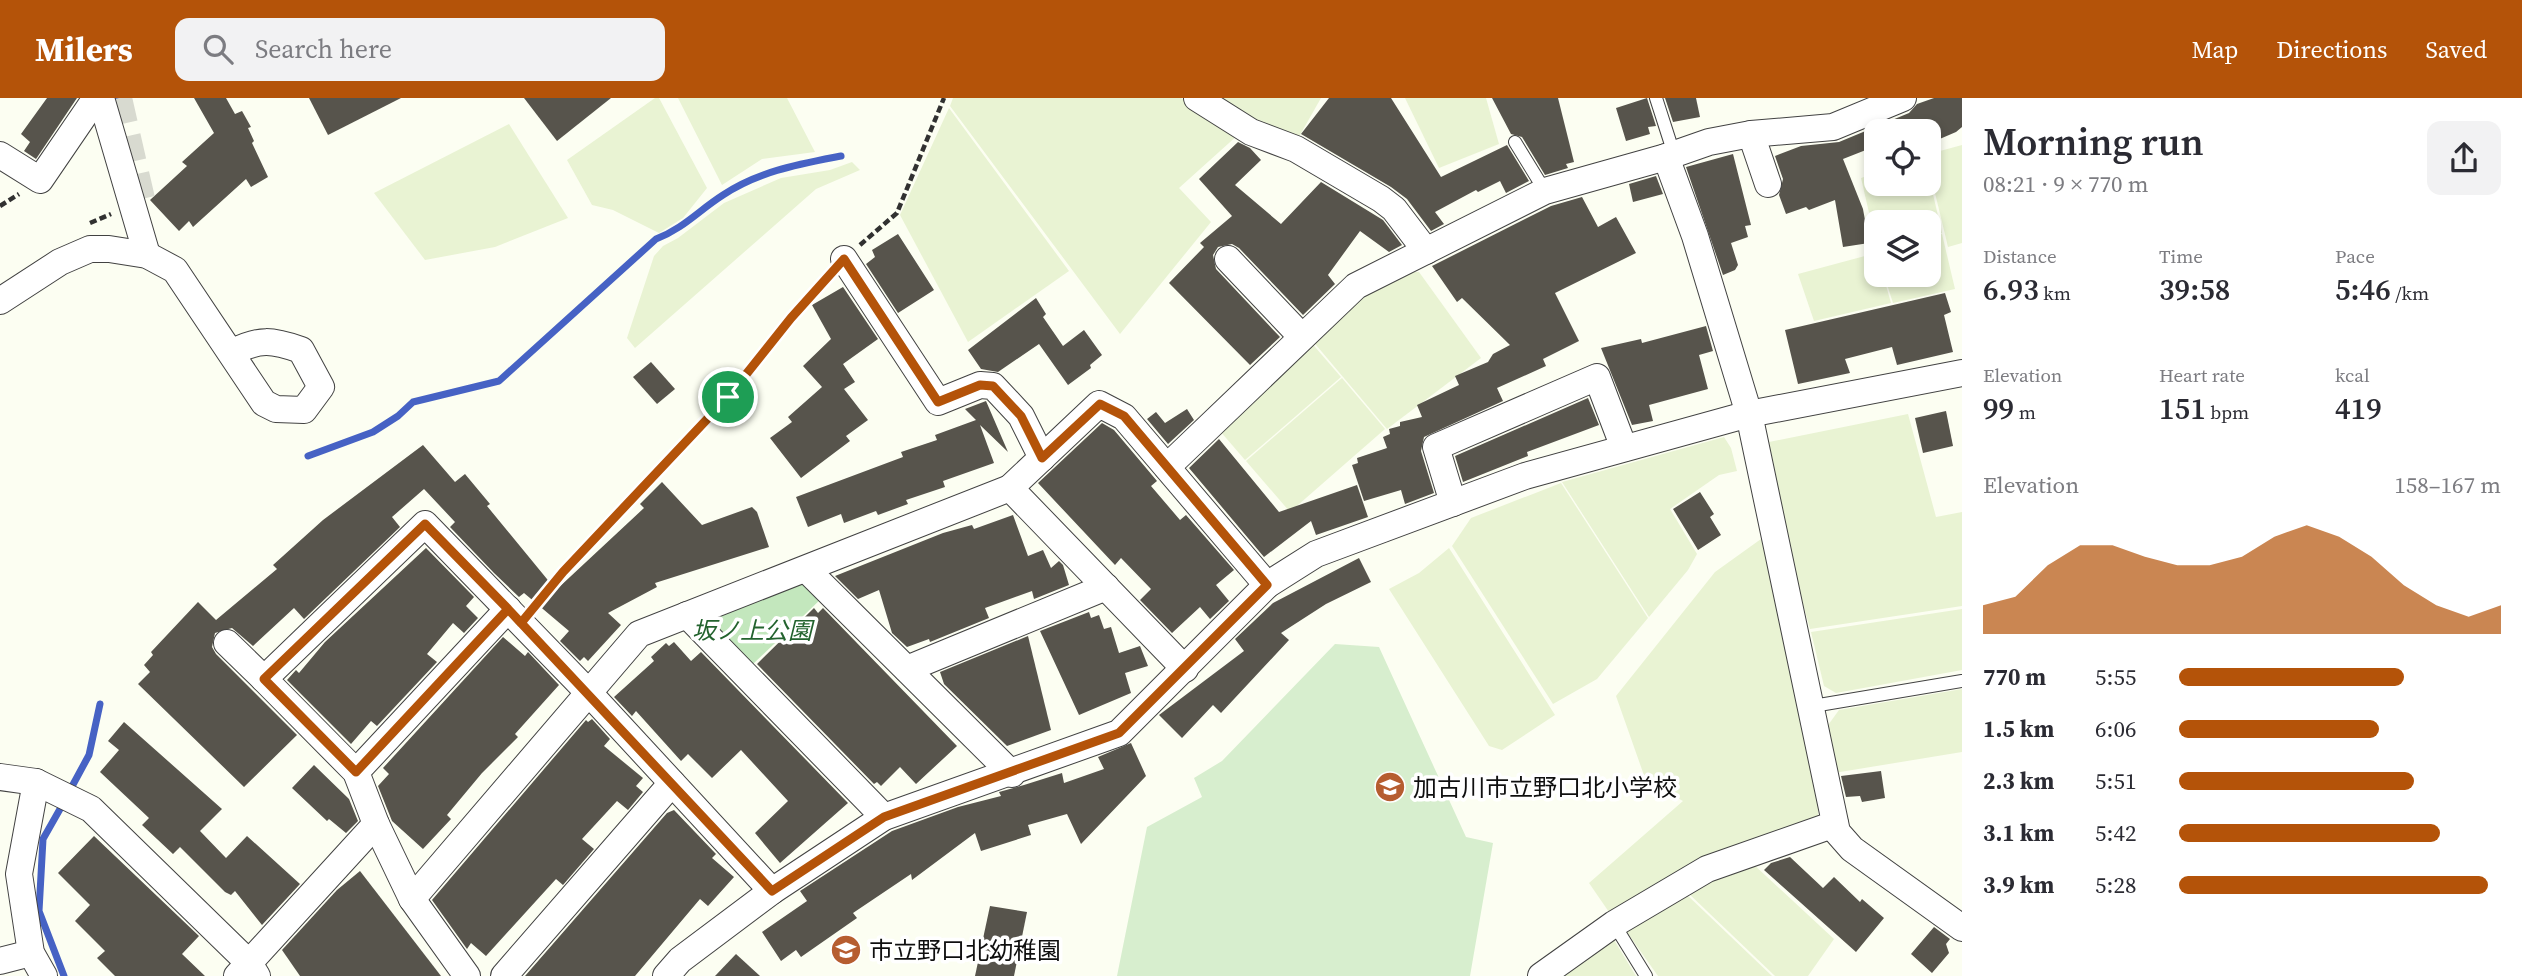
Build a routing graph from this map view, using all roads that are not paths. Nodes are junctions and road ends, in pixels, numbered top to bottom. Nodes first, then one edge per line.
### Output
1 (99, 98) edge
2 (1197, 98) edge
3 (1656, 98) edge
4 (1903, 98) edge
5 (1751, 134) junction
6 (1515, 142) dead end
7 (0, 155) edge
8 (1670, 156) junction
9 (1769, 184) dead end
10 (1545, 191) junction
11 (1426, 251) junction
12 (147, 255) junction
13 (844, 259) road end
14 (1228, 260) dead end
15 (0, 301) edge
16 (1301, 336) junction
17 (231, 353) dead end
18 (1962, 373) edge
19 (1749, 414) junction
20 (1624, 448) junction
21 (1042, 458) junction
22 (1167, 467) junction
23 (1010, 488) junction
24 (1453, 503) junction
25 (807, 570) junction
26 (1267, 585) junction
27 (1106, 587) junction
28 (687, 615) junction
29 (515, 616) junction
30 (227, 643) dead end
31 (907, 669) junction
32 (1185, 669) junction
33 (264, 679) junction
34 (1962, 681) edge
35 (589, 693) junction
36 (1813, 706) junction
37 (356, 772) junction
38 (1012, 774) junction
39 (0, 777) edge
40 (36, 782) junction
41 (672, 783) junction
42 (884, 817) junction
43 (376, 824) junction
44 (1835, 824) junction
45 (772, 891) junction
46 (412, 900) junction
47 (1614, 924) junction
48 (1962, 928) edge
49 (31, 953) junction
50 (0, 961) edge
51 (248, 972) edge
52 (44, 976) edge
53 (467, 976) edge
54 (504, 976) edge
55 (666, 976) edge
56 (1541, 976) edge
57 (1646, 976) edge

1 - 7 street
1 - 12 street
2 - 11 street
3 - 8 lane
4 - 5 street
5 - 8 street
5 - 9 street
6 - 10 lane
8 - 10 street
8 - 19 street
10 - 11 street
11 - 16 street
12 - 15 street
12 - 17 street
13 - 21 street
14 - 16 street
16 - 22 street
18 - 19 street
19 - 20 street
19 - 36 street
20 - 24 street
20 - 24 street
21 - 22 street
21 - 23 street
22 - 26 street
23 - 25 street
23 - 27 street
24 - 26 street
25 - 28 street
25 - 31 street
26 - 32 street
27 - 31 street
27 - 32 street
28 - 35 street
28 - 42 street
29 - 33 street
29 - 35 street
29 - 37 street
30 - 33 street
31 - 38 street
32 - 38 street
33 - 37 street
34 - 36 lane
35 - 41 street
35 - 46 street
36 - 44 street
37 - 43 street
38 - 42 street
39 - 40 street
40 - 49 street
40 - 51 street
41 - 45 street
41 - 54 street
42 - 45 street
43 - 46 street
43 - 51 street
44 - 47 street
44 - 48 street
45 - 55 street
46 - 53 street
47 - 56 street
47 - 57 lane
49 - 50 street
49 - 52 street

